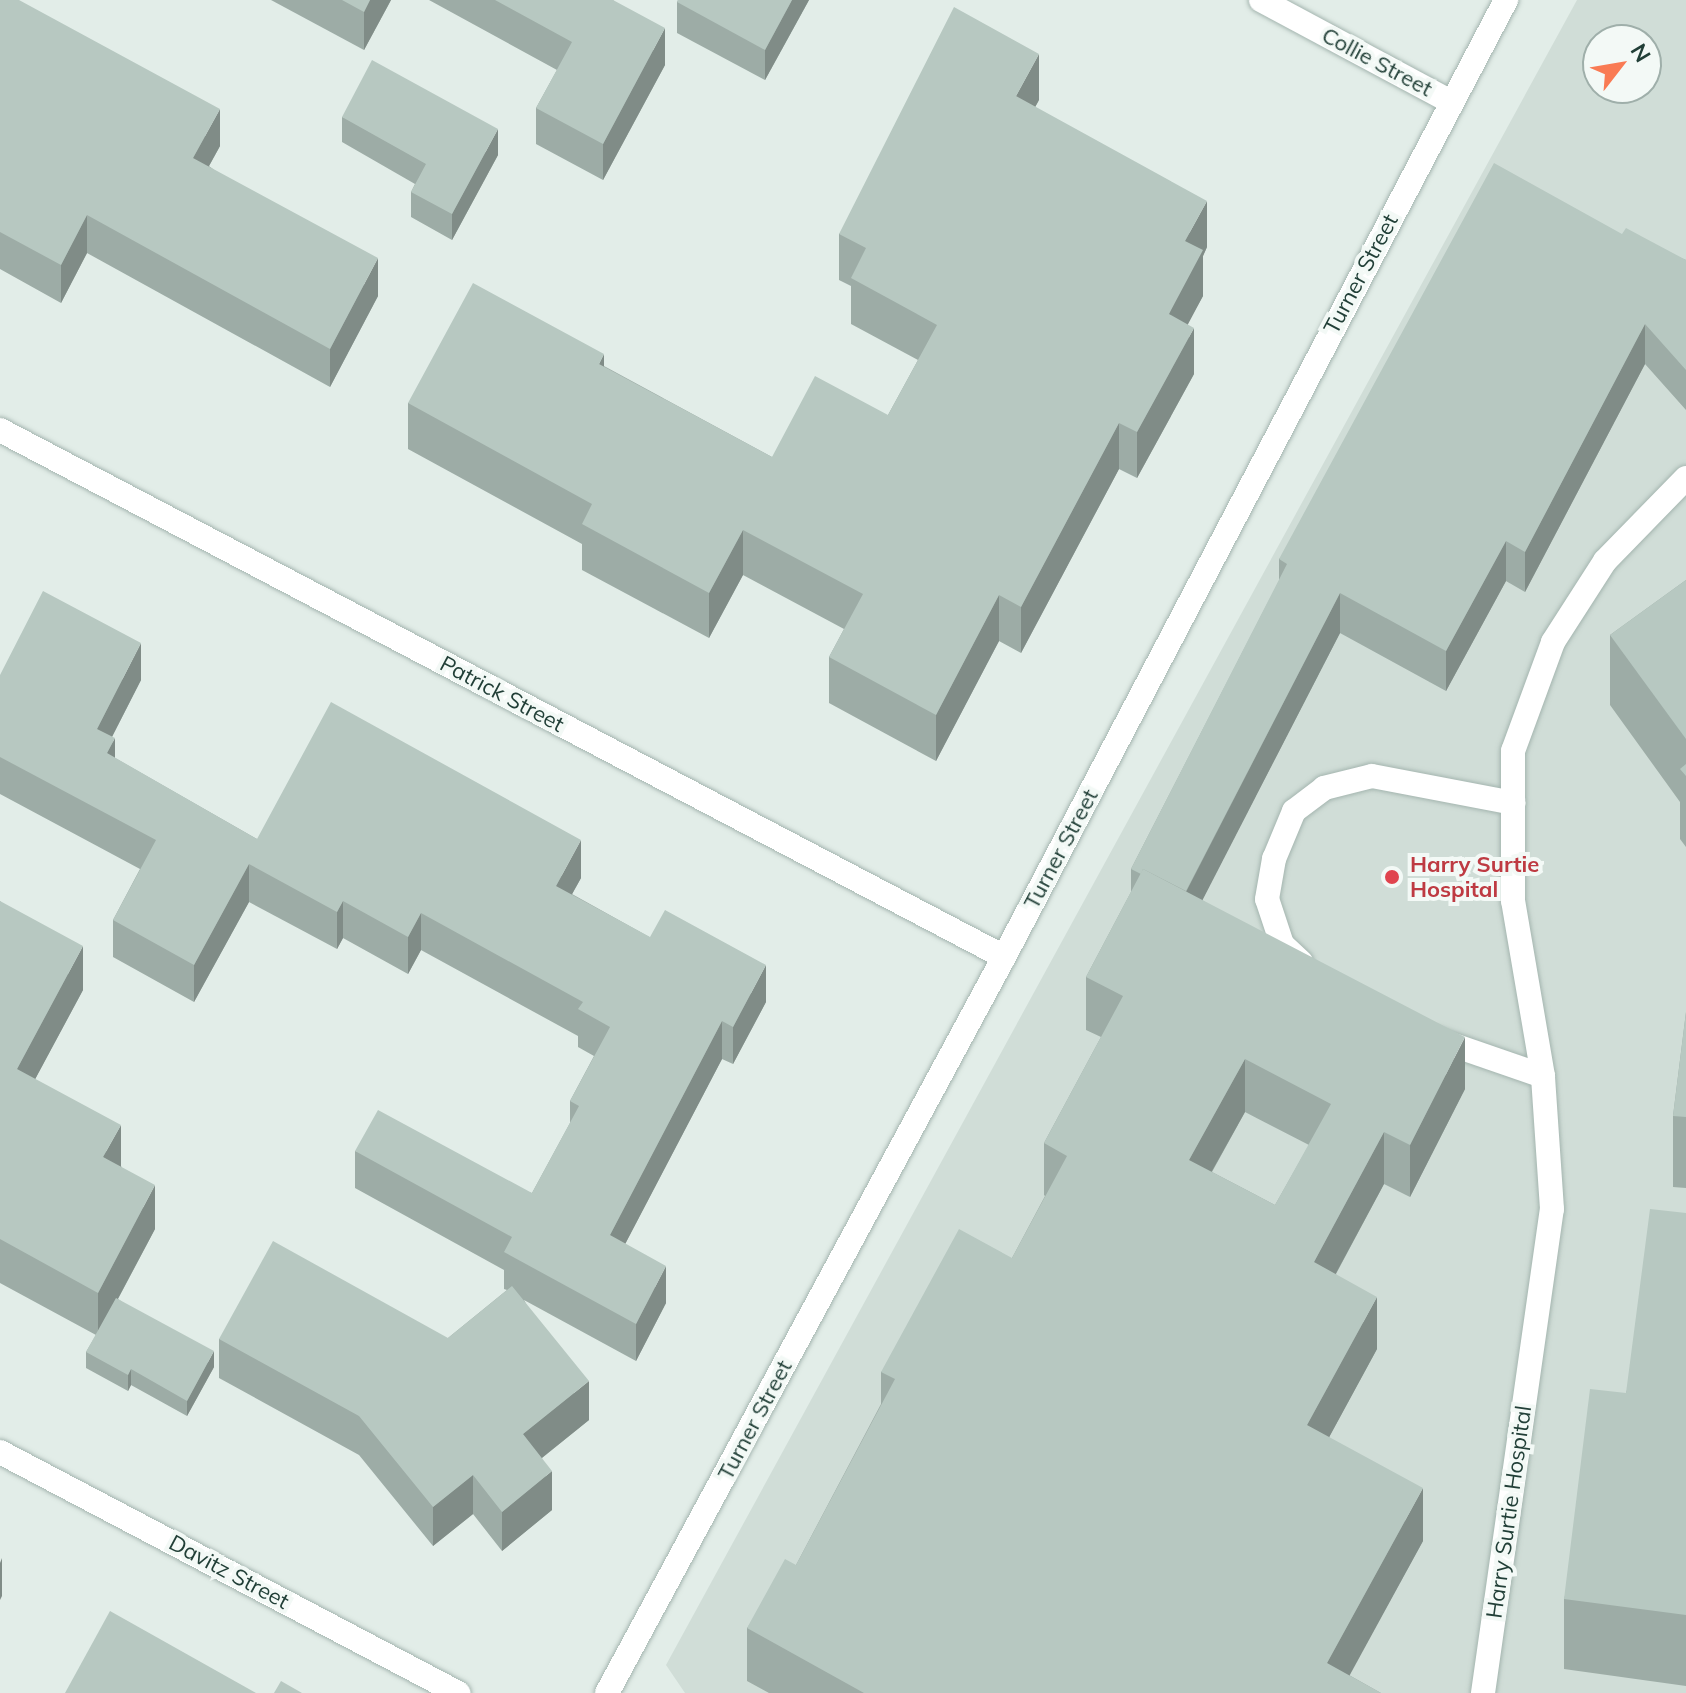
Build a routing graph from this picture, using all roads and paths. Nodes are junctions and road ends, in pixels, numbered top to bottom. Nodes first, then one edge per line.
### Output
1 (1261, 0) edge
2 (1506, 0) edge
3 (1451, 102) junction
4 (0, 430) edge
5 (1686, 478) edge
6 (1513, 803) junction
7 (1004, 957) junction
8 (1325, 982) edge
9 (1414, 1032) edge
10 (1543, 1076) junction
11 (0, 1452) edge
12 (458, 1693) edge
13 (607, 1693) edge
14 (1483, 1693) edge

1 - 3 street, Collie Street
2 - 3 street, Turner Street
3 - 7 street, Turner Street
4 - 7 street, Patrick Street
5 - 6 street, Harry Surtie Hospital
6 - 8 street
6 - 10 street, Harry Surtie Hospital
7 - 13 street, Turner Street
9 - 10 street
10 - 14 street, Harry Surtie Hospital
11 - 12 street, Davitz Street

